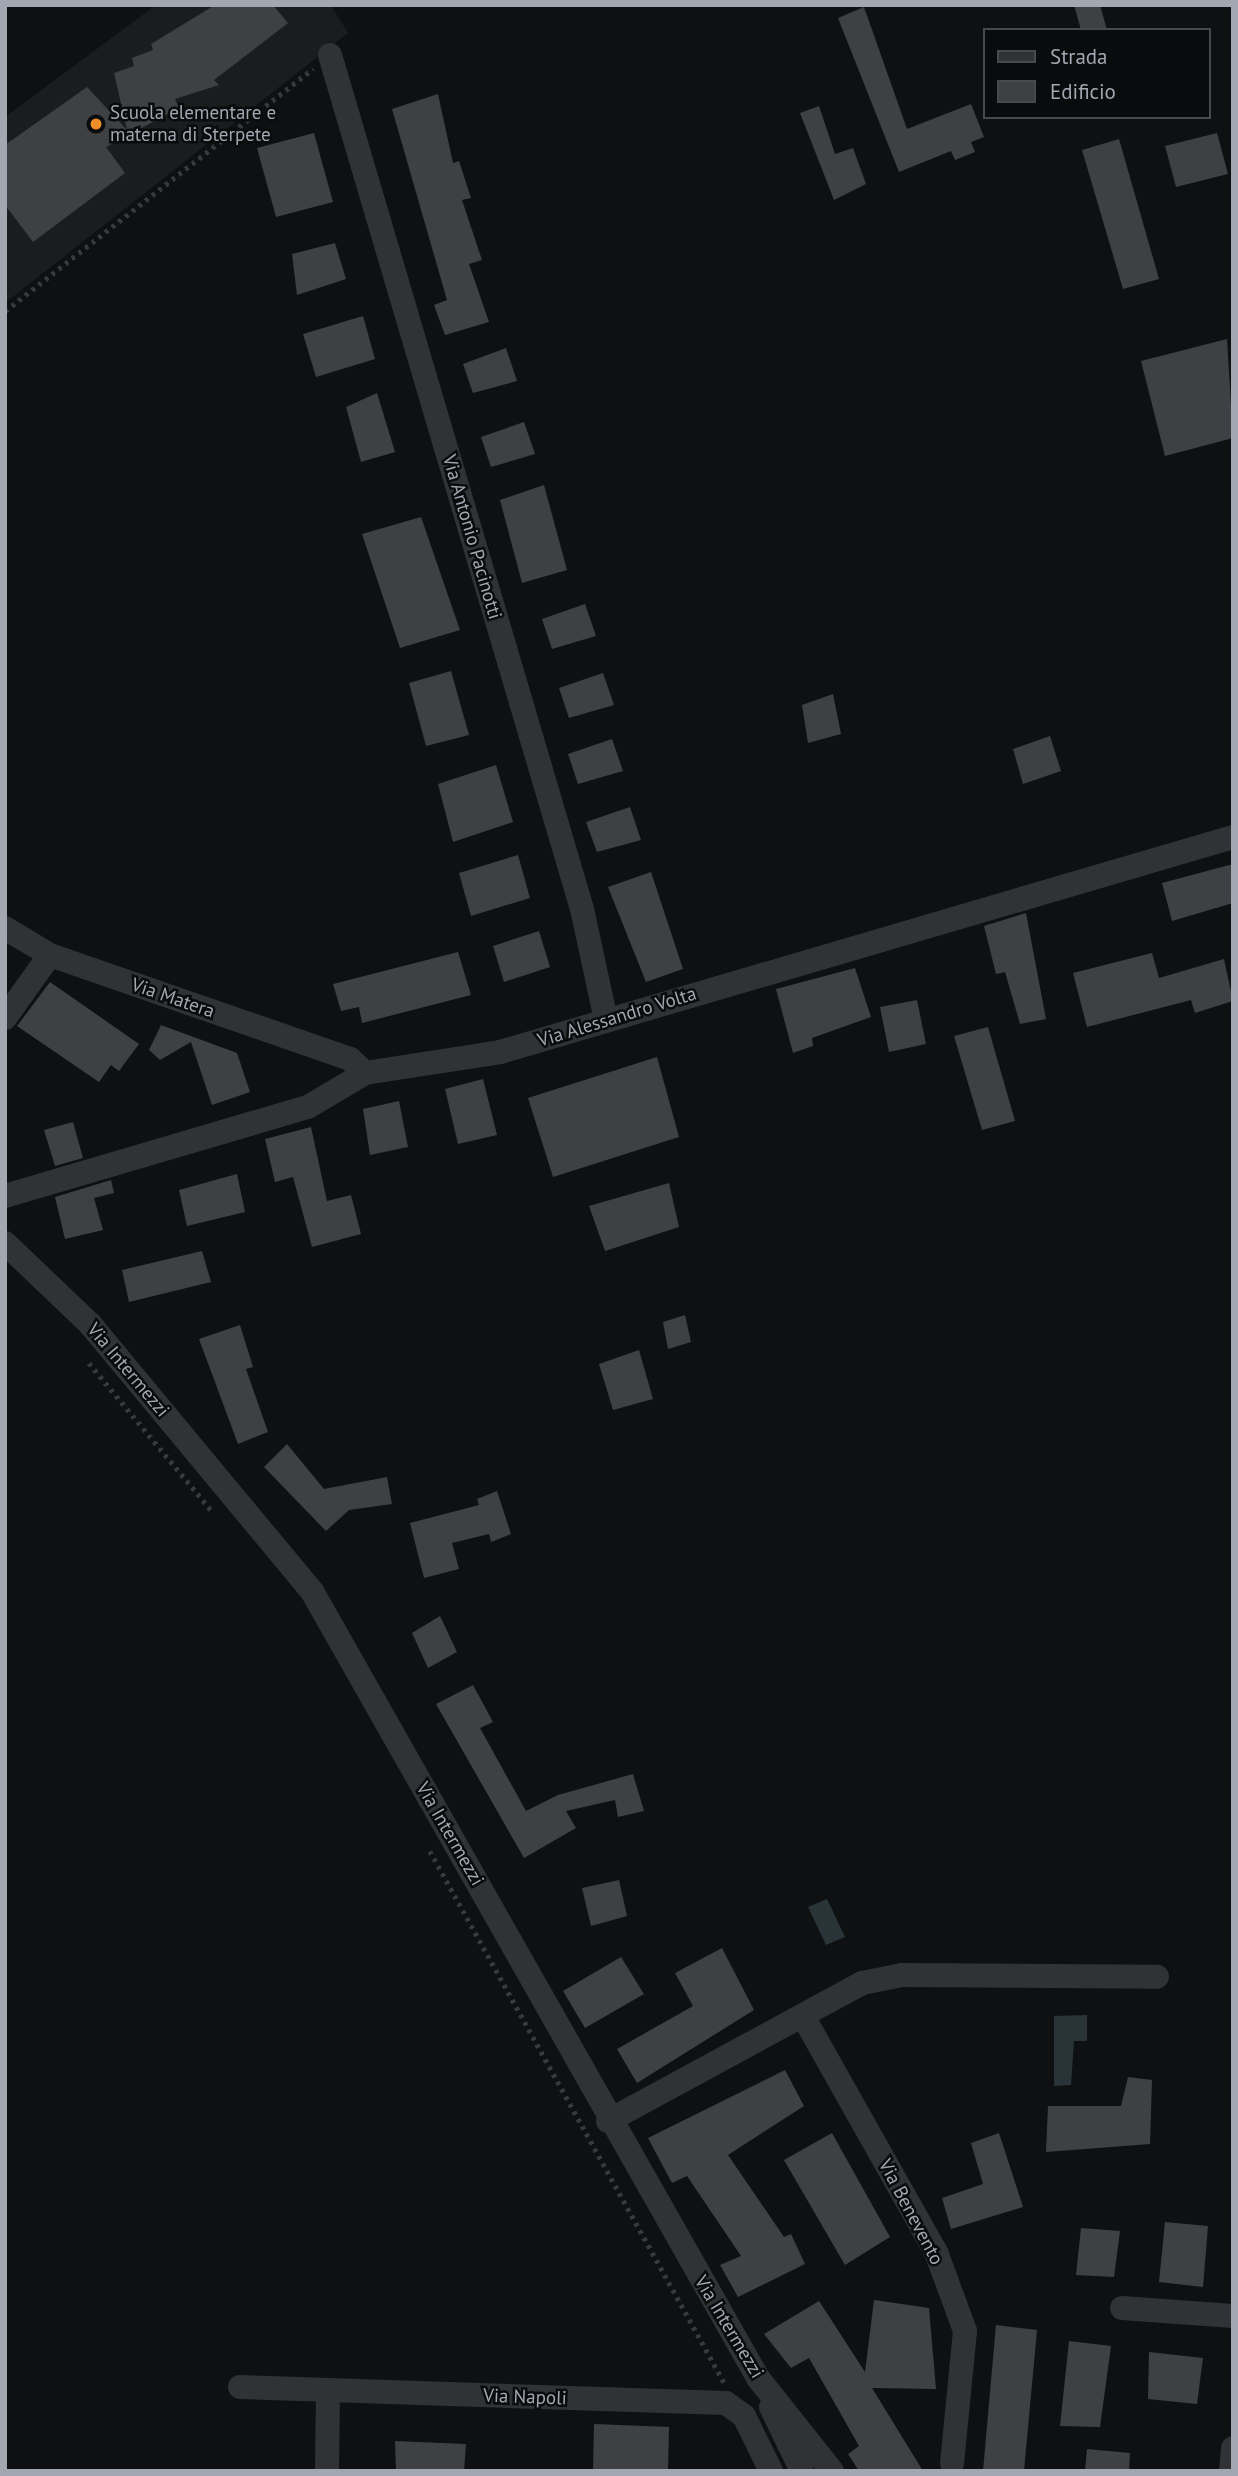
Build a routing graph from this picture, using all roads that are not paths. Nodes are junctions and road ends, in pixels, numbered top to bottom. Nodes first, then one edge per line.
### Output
1 (330, 55) road end
2 (1233, 837) edge
3 (5, 928) edge
4 (50, 955) junction
5 (5, 1018) edge
6 (606, 1020) junction
7 (365, 1073) junction
8 (5, 1196) edge
9 (5, 1243) edge
10 (1157, 1977) dead end
11 (804, 2018) junction
12 (608, 2121) junction
13 (1122, 2308) dead end
14 (1233, 2316) edge
15 (758, 2378) junction
16 (240, 2388) dead end
17 (328, 2391) junction
18 (1233, 2448) edge
19 (952, 2463) dead end
20 (327, 2471) edge
21 (771, 2471) edge
22 (802, 2471) edge
23 (832, 2471) edge
24 (1231, 2471) edge

1 - 6 street, Via Antonio Pacinotti
2 - 6 street, Via Alessandro Volta
3 - 4 street, Via Matera
4 - 5 street
4 - 7 street, Via Matera
6 - 7 street, Via Alessandro Volta
7 - 8 street, Via Alessandro Volta
9 - 12 street, Via Intermezzi
10 - 11 street
11 - 12 street
11 - 19 street, Via Benevento
12 - 15 street, Via Intermezzi
13 - 14 street
15 - 22 street
15 - 23 street, Via Intermezzi
16 - 17 street, Via Napoli
17 - 20 street
17 - 21 street, Via Napoli
18 - 24 street

